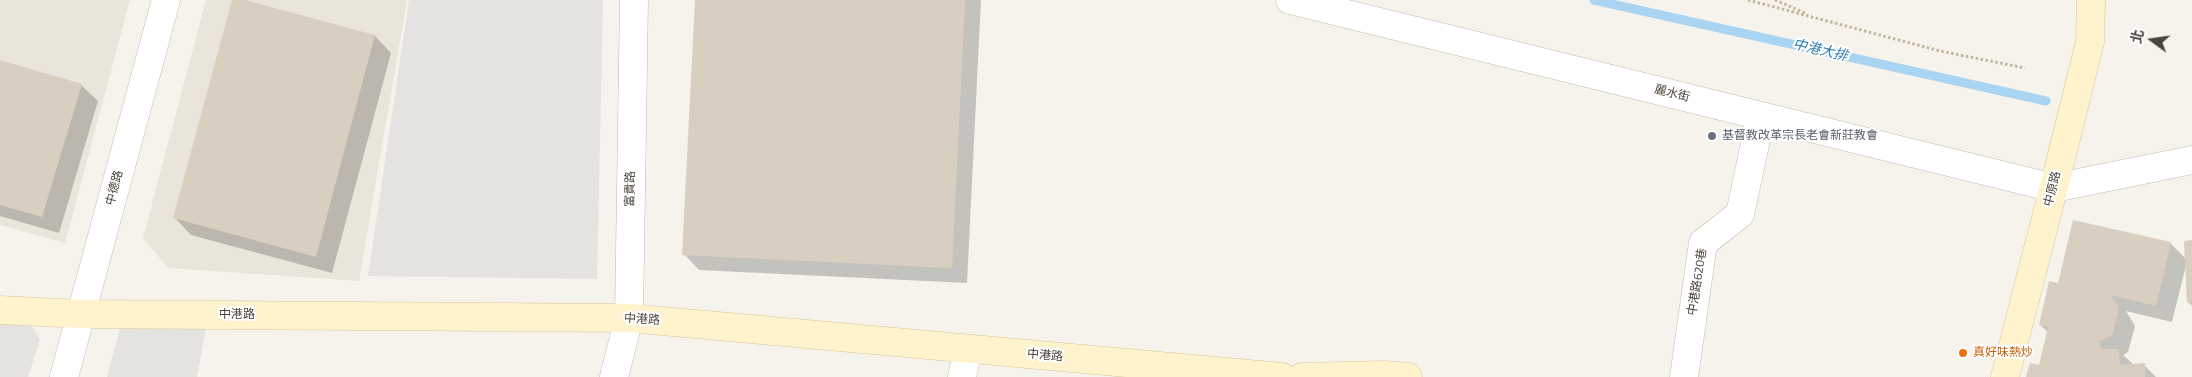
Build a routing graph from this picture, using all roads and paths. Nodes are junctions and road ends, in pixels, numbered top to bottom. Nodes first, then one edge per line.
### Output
1 (166, 0) edge
2 (634, 0) edge
3 (1290, 0) edge
4 (1748, 0) edge
5 (1775, 0) edge
6 (2091, 0) edge
7 (1815, 18) junction
8 (2025, 68) dead end
9 (1761, 116) junction
10 (2192, 160) edge
11 (2056, 177) junction
12 (0, 310) edge
13 (81, 314) junction
14 (629, 318) junction
15 (968, 349) junction
16 (64, 377) edge
17 (614, 377) edge
18 (962, 377) edge
19 (1282, 377) edge
20 (1302, 377) edge
21 (1408, 377) edge
22 (1684, 377) edge
23 (2005, 377) edge

1 - 13 street, 中德路
2 - 14 street, 富貴路
3 - 9 street, 麗水街
4 - 7 path
5 - 7 path
6 - 11 street, 中原路, bridge
7 - 8 path
9 - 11 street, 麗水街
9 - 22 street, 中港路620巷
10 - 11 street
11 - 23 street, 中原路
12 - 13 street, 中港路
13 - 14 street, 中港路
13 - 16 street, 中德路
14 - 15 street, 中港路
14 - 17 street, 富貴路
15 - 18 street
15 - 19 street, 中港路
20 - 21 street

